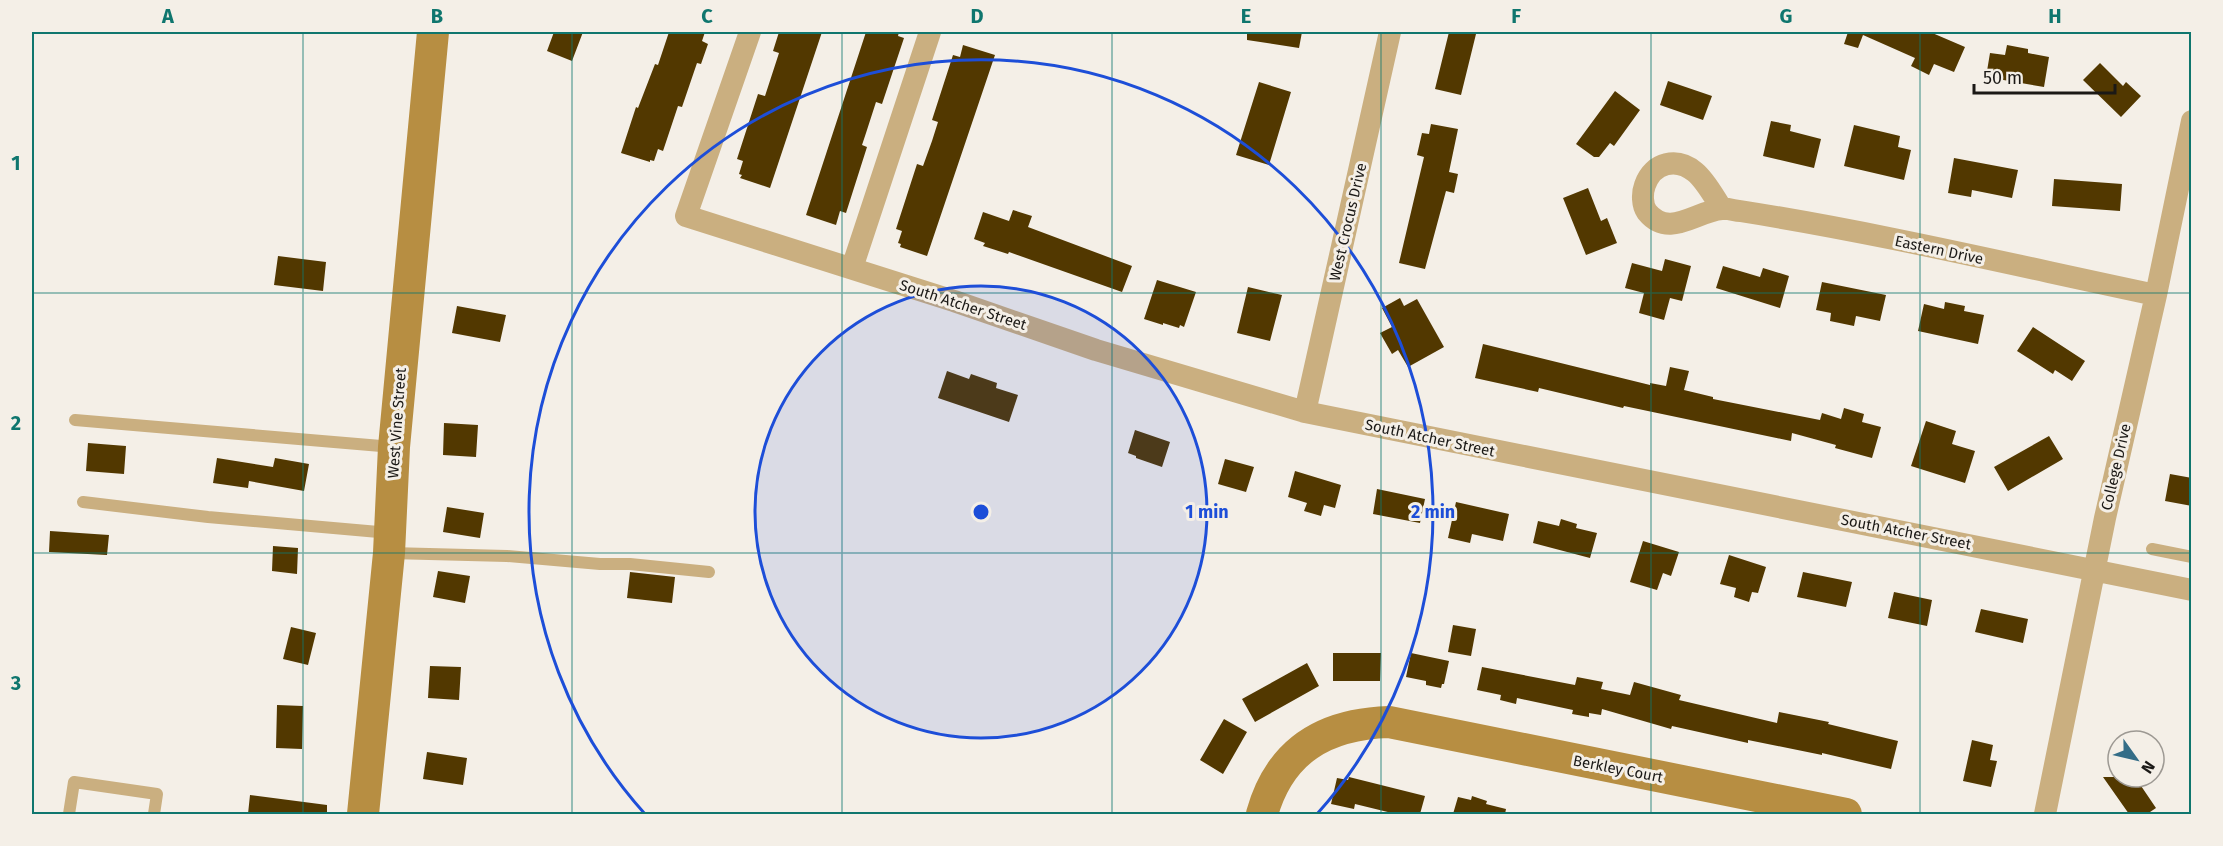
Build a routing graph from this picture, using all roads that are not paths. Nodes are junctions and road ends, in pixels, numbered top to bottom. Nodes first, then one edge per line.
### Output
1 (433, 32) edge
2 (750, 32) edge
3 (930, 32) edge
4 (1390, 32) edge
5 (2192, 121) edge
6 (1722, 209) dead end
7 (852, 268) junction
8 (2156, 295) junction
9 (1305, 412) junction
10 (75, 420) dead end
11 (394, 447) junction
12 (83, 502) dead end
13 (390, 543) junction
14 (2152, 549) dead end
15 (2192, 557) edge
16 (2095, 570) junction
17 (709, 572) dead end
18 (2192, 590) edge
19 (69, 814) edge
20 (154, 814) edge
21 (366, 814) edge
22 (1262, 814) edge
23 (1846, 814) edge
24 (2045, 814) edge

1 - 11 main road, West Vine Street
2 - 7 street, South Atcher Street
3 - 7 street
4 - 9 street, West Crocus Drive
5 - 8 street, College Drive
6 - 8 street, Eastern Drive
7 - 9 street, South Atcher Street
8 - 16 street, College Drive
9 - 16 street, South Atcher Street
10 - 11 lane
11 - 13 main road, West Vine Street
12 - 13 lane
13 - 17 lane
13 - 21 main road, West Vine Street
14 - 15 lane
16 - 18 street, South Atcher Street
16 - 24 street, College Drive
19 - 20 lane
22 - 23 main road, Berkley Court

